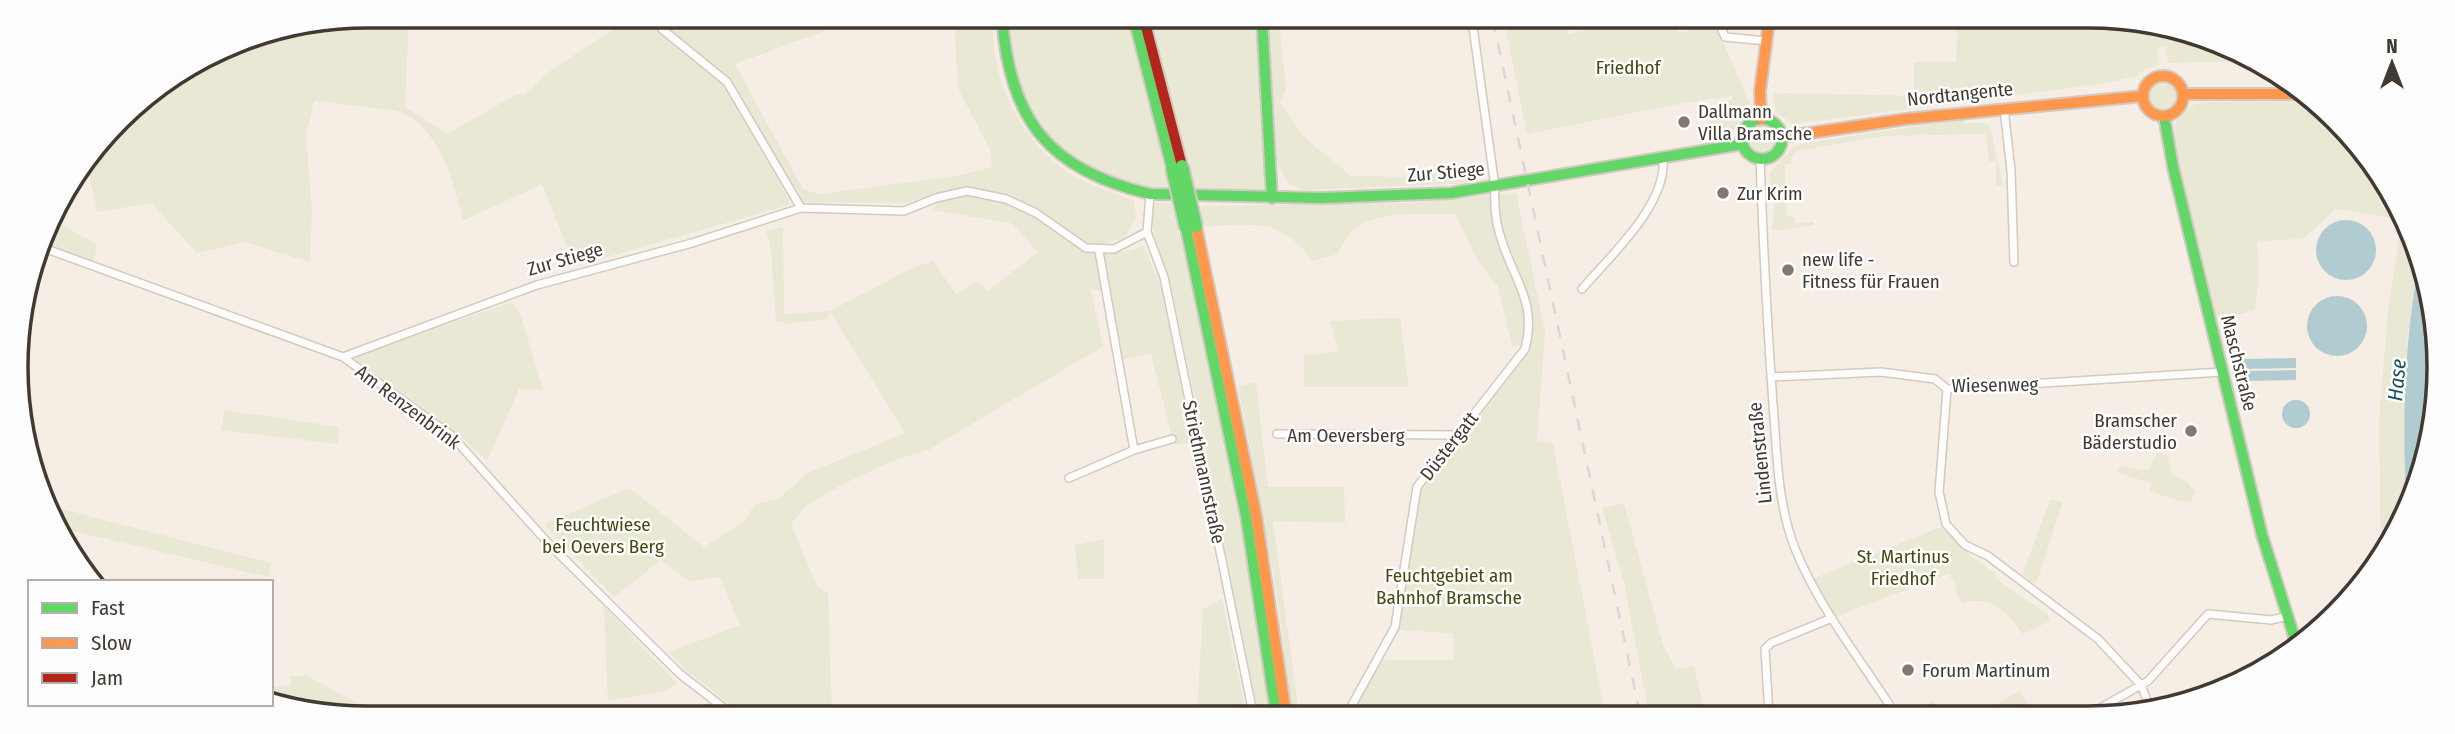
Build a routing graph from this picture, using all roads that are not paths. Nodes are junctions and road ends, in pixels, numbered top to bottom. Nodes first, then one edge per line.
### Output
1 (661, 28) edge
2 (1002, 28) edge
3 (1137, 28) edge
4 (1146, 28) edge
5 (1263, 28) edge
6 (1473, 28) edge
7 (1721, 28) edge
8 (1768, 28) edge
9 (1767, 41) junction
10 (2183, 94) junction
11 (2288, 94) edge
12 (2143, 96) junction
13 (2004, 108) junction
14 (2164, 116) junction
15 (1760, 119) junction
16 (1782, 137) junction
17 (1743, 145) junction
18 (1760, 158) junction
19 (1663, 159) junction
20 (1177, 167) junction
21 (1495, 187) junction
22 (1150, 194) junction
23 (1272, 198) junction
24 (801, 208) junction
25 (1191, 227) junction
26 (1147, 232) junction
27 (49, 250) edge
28 (1099, 251) junction
29 (2014, 262) dead end
30 (1581, 289) dead end
31 (343, 357) junction
32 (2222, 372) junction
33 (1771, 377) junction
34 (1947, 389) junction
35 (1277, 434) dead end
36 (1458, 435) junction
37 (1172, 439) dead end
38 (1134, 450) junction
39 (1069, 478) dead end
40 (2288, 616) junction
41 (1832, 618) junction
42 (2294, 636) edge
43 (2141, 685) junction
44 (2147, 700) edge
45 (2105, 705) edge
46 (721, 706) edge
47 (1252, 706) edge
48 (1275, 706) edge
49 (1285, 706) edge
50 (1351, 706) edge
51 (1768, 706) edge
52 (1890, 706) edge

1 - 24 street
2 - 22 main road, Zur Stiege
3 - 20 main road
4 - 20 main road
5 - 23 main road
6 - 21 street, Düstergatt
7 - 9 street
8 - 9 main road
9 - 15 main road
10 - 11 main road
10 - 12 main road
10 - 14 main road
12 - 13 main road, Nordtangente
12 - 14 main road
13 - 16 main road, Nordtangente
13 - 29 street
14 - 32 main road, Maschstraße
15 - 16 main road
15 - 17 main road
16 - 18 main road
17 - 18 main road
17 - 19 main road, Zur Stiege
18 - 33 street, Lindenstraße
19 - 21 main road, Zur Stiege
19 - 30 street
20 - 25 main road, bridge
21 - 23 main road, Zur Stiege
21 - 36 street, Düstergatt
22 - 23 main road, Zur Stiege
22 - 26 street, Striethmannstraße
24 - 28 street, Zur Stiege
24 - 31 street, Zur Stiege
25 - 48 main road
25 - 49 main road
26 - 28 street
26 - 47 street, Striethmannstraße
27 - 31 street, Am Renzenbrink
28 - 38 street
31 - 46 street, Am Renzenbrink
32 - 34 street, Wiesenweg
32 - 40 main road, Maschstraße
33 - 34 street, Wiesenweg
33 - 41 street, Lindenstraße
34 - 43 street
35 - 36 street, Am Oeversberg
36 - 50 street, Düstergatt
37 - 38 street, Striethmannstraße
38 - 39 street, Striethmannstraße
40 - 42 main road, Maschstraße
40 - 43 street
41 - 51 street
41 - 52 street, Lindenstraße
43 - 44 street
43 - 45 street

